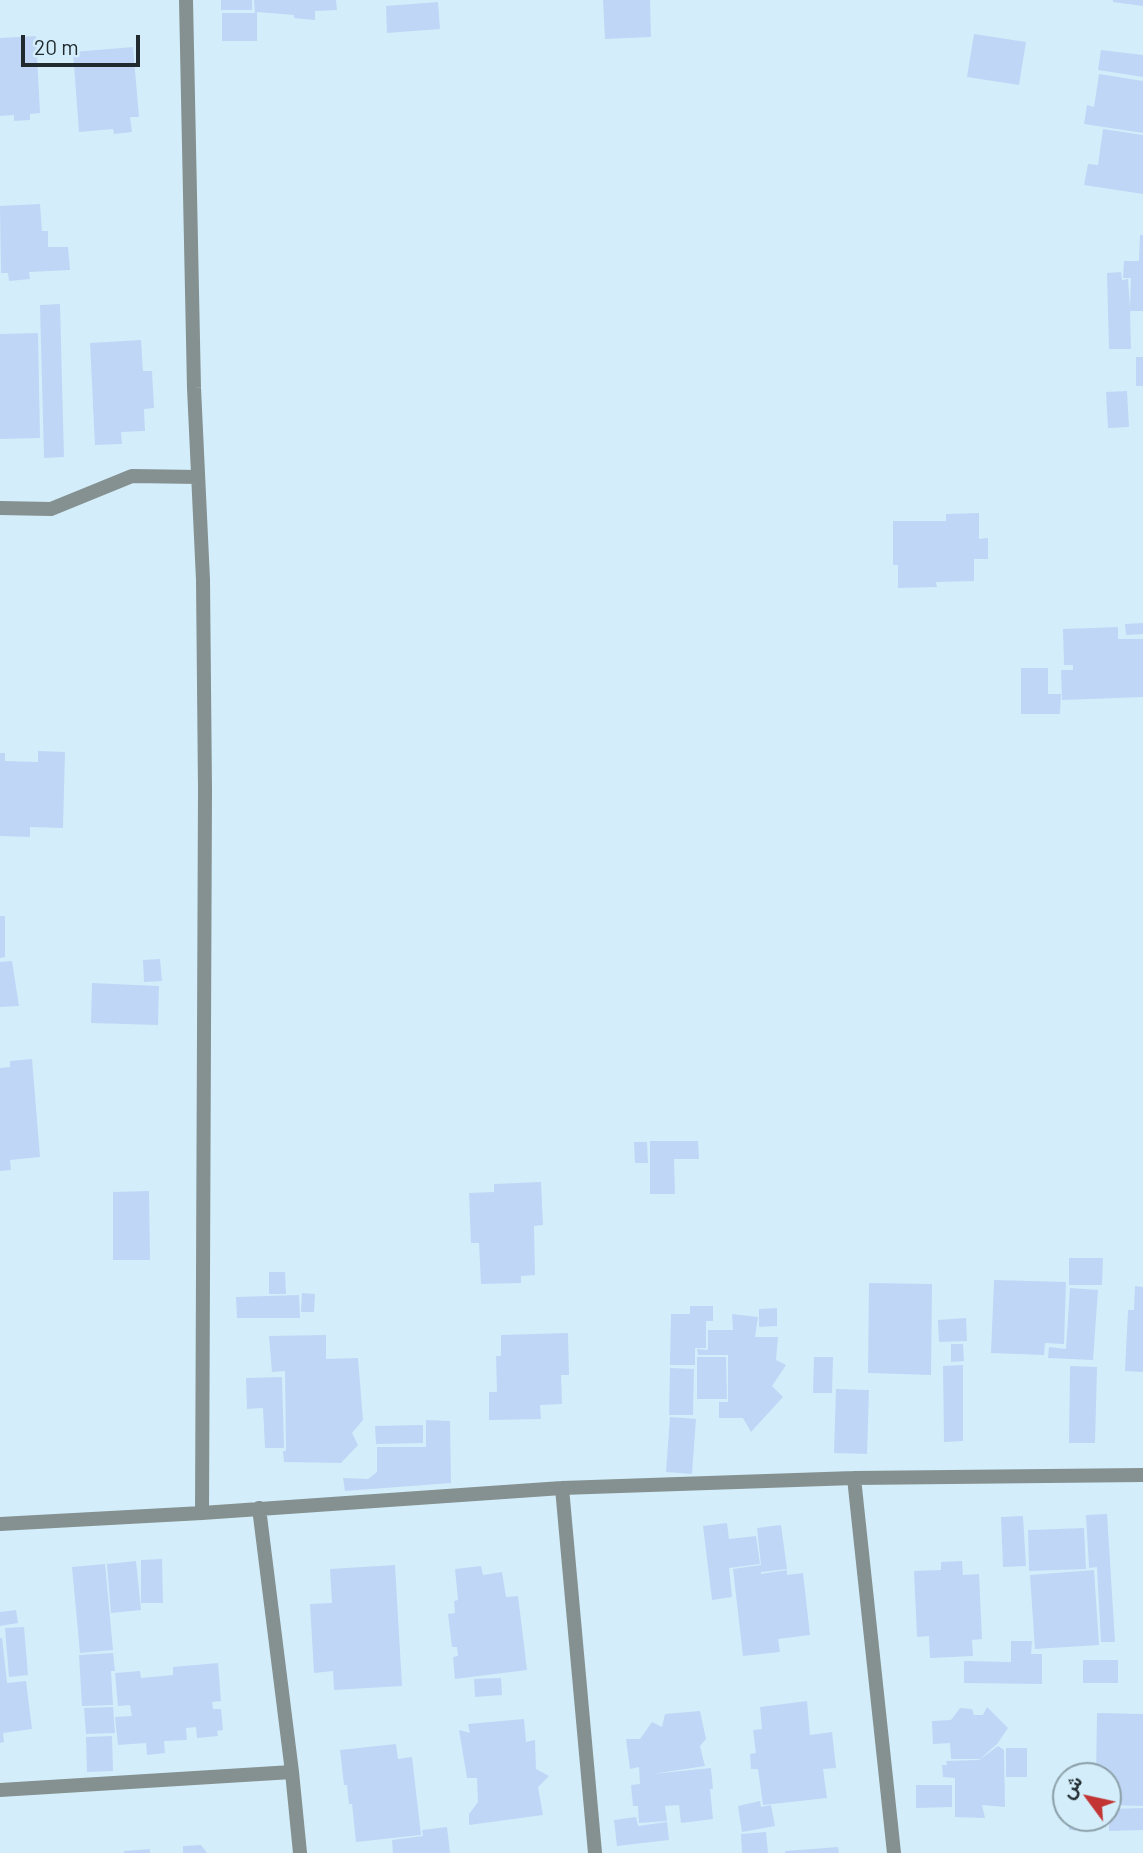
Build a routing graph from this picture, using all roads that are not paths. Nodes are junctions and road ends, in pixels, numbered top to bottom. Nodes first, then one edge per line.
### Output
1 (186, 0) edge
2 (198, 477) junction
3 (0, 508) edge
4 (1143, 1475) edge
5 (854, 1478) junction
6 (562, 1488) junction
7 (259, 1508) junction
8 (202, 1513) junction
9 (0, 1524) edge
10 (292, 1772) junction
11 (0, 1790) edge
12 (300, 1853) edge
13 (596, 1853) edge
14 (894, 1853) edge

1 - 2 street
2 - 3 street
2 - 8 street
4 - 5 street
5 - 6 street
5 - 14 street
6 - 7 street
6 - 13 street
7 - 8 street
7 - 10 street
8 - 9 street
10 - 11 street
10 - 12 street

